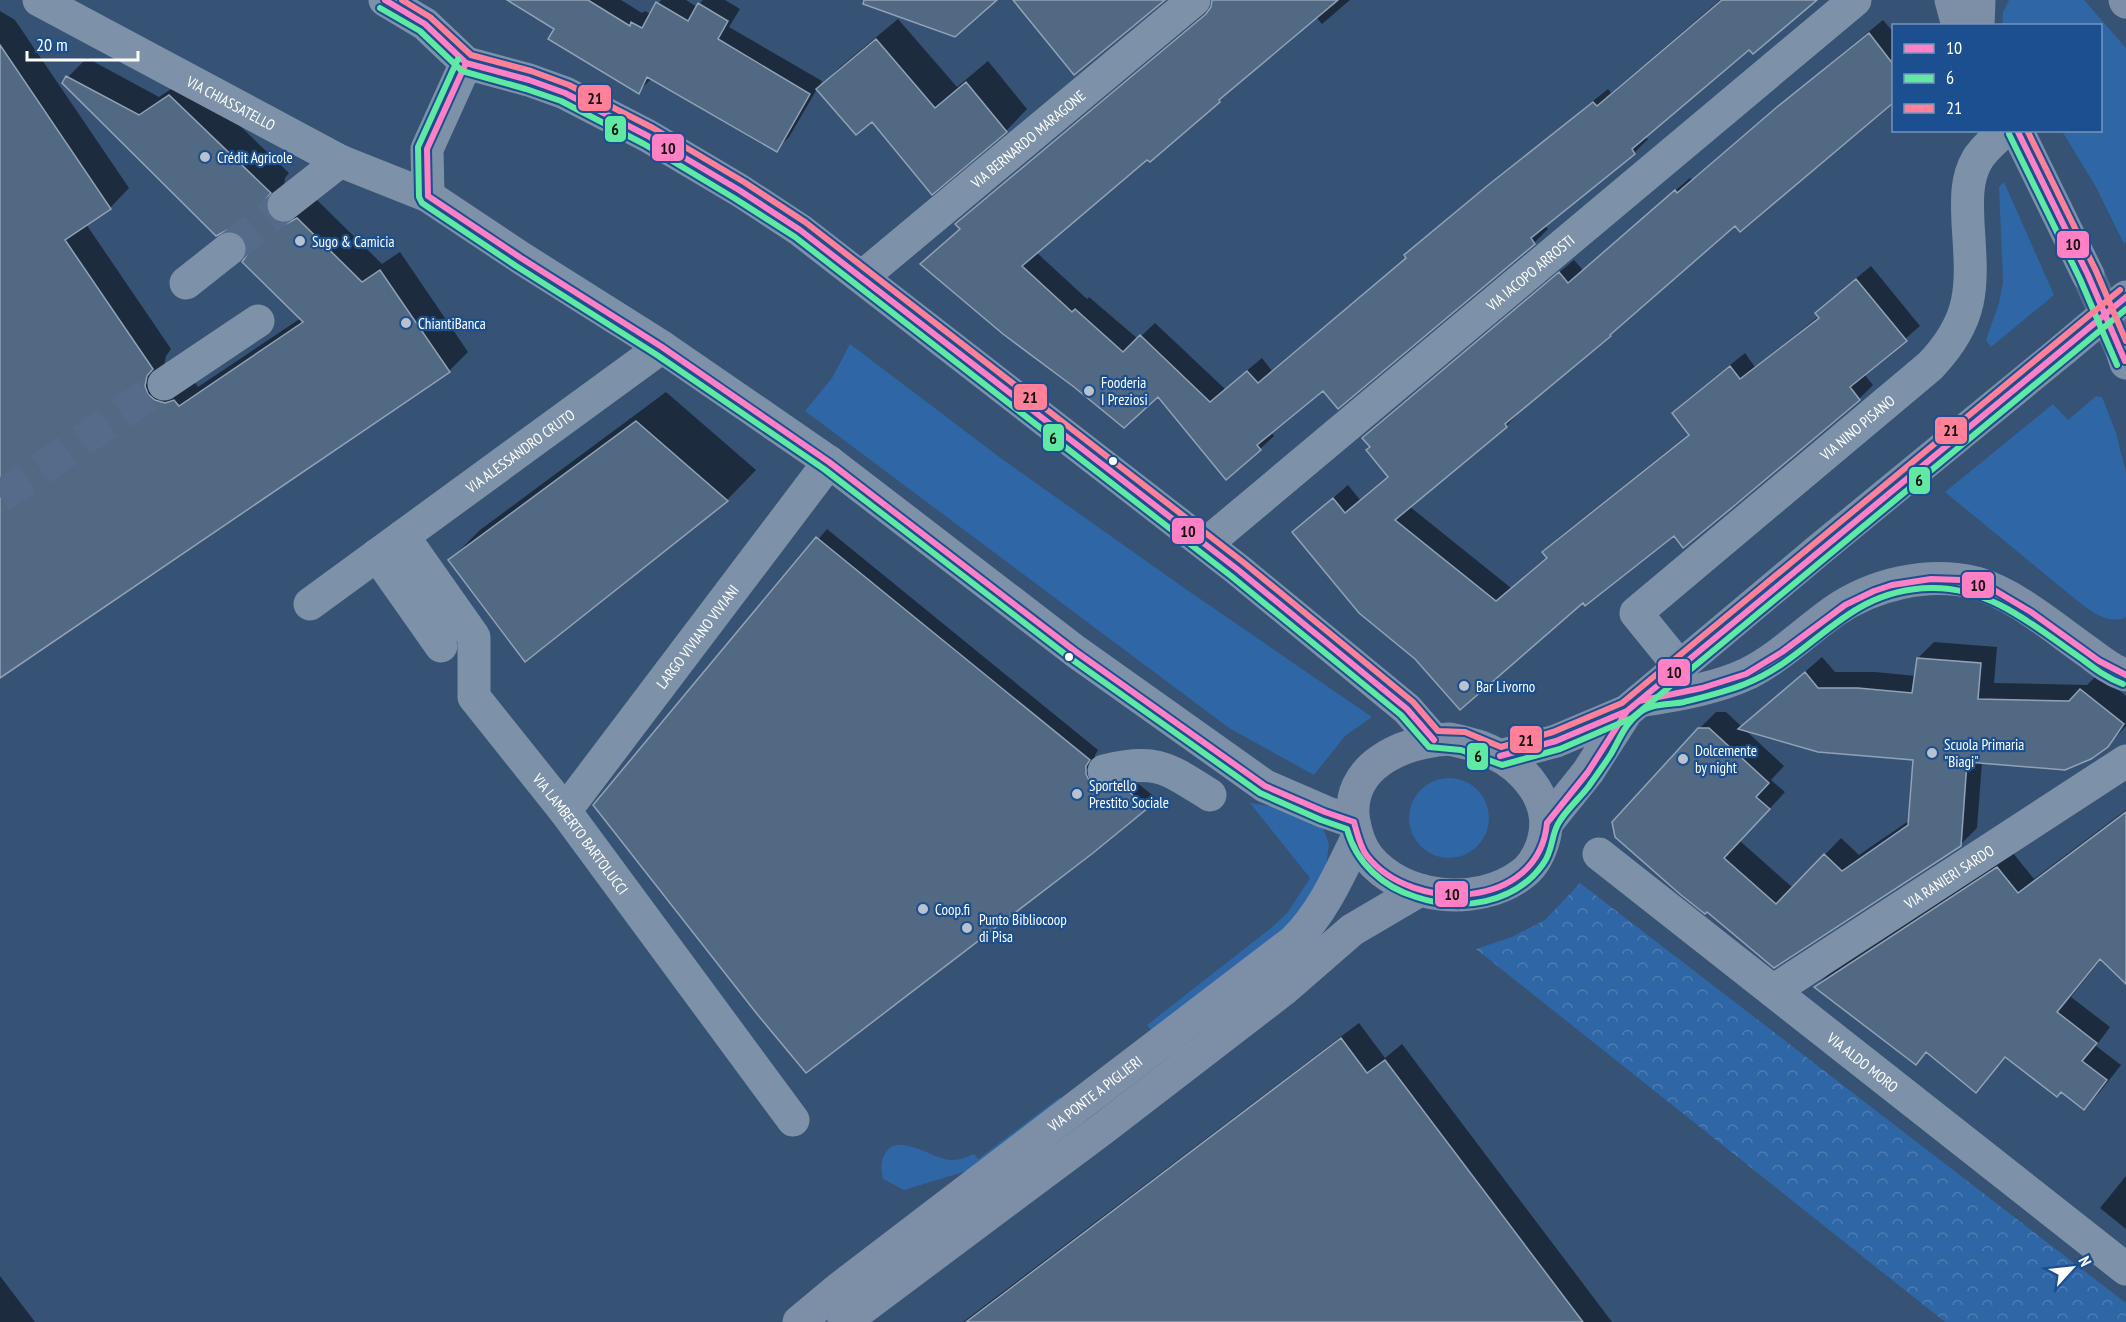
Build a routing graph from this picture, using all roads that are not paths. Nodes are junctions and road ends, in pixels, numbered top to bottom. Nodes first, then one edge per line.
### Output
1 (39, 0) edge
2 (385, 0) edge
3 (1194, 0) edge
4 (1855, 0) edge
5 (1951, 0) edge
6 (1979, 0) edge
7 (1957, 24) edge
8 (1978, 24) edge
9 (466, 63) junction
10 (2003, 132) edge
11 (2018, 132) edge
12 (340, 161) junction
13 (428, 196) junction
14 (284, 205) tunnel mouth
15 (229, 249) tunnel mouth
16 (2088, 275) tunnel mouth
17 (862, 277) junction
18 (186, 283) dead end
19 (2126, 297) edge
20 (258, 321) dead end
21 (662, 347) junction
22 (164, 384) tunnel mouth
23 (829, 462) junction
24 (1206, 544) junction
25 (390, 545) junction
26 (310, 604) dead end
27 (441, 646) dead end
28 (1679, 666) junction
29 (2126, 675) edge
30 (1633, 706) junction
31 (1434, 740) junction
32 (1500, 756) junction
33 (2126, 761) edge
34 (1232, 763) junction
35 (1104, 771) dead end
36 (565, 811) junction
37 (1548, 823) junction
38 (1356, 830) junction
39 (1599, 854) dead end
40 (1420, 890) junction
41 (1773, 991) junction
42 (793, 1120) dead end
43 (2126, 1269) edge
44 (799, 1322) edge
45 (844, 1322) edge

1 - 12 street, VIA CHIASSATELLO
2 - 9 street
3 - 17 street, VIA BERNARDO MARAGONE
4 - 24 street, VIA IACOPO ARROSTI
5 - 7 main road
6 - 8 main road
9 - 13 street
9 - 17 street
10 - 28 street, VIA NINO PISANO
11 - 16 main road
12 - 13 street, VIA CHIASSATELLO
12 - 14 street
13 - 21 street, VIA CHIASSATELLO
15 - 18 street
17 - 24 street
19 - 28 main road, bridge
20 - 22 street
21 - 23 street, VIA CHIASSATELLO
21 - 25 street, VIA ALESSANDRO CRUTO
23 - 34 street, VIA CHIASSATELLO
23 - 36 street, LARGO VIVIANO VIVIANI
24 - 31 street
25 - 26 street, VIA ALESSANDRO CRUTO
25 - 27 street
25 - 36 street, VIA LAMBERTO BARTOLUCCI
28 - 30 main road
29 - 30 main road
30 - 32 main road
30 - 37 main road
31 - 32 main road
31 - 38 main road
32 - 37 main road
33 - 41 street, VIA RANIERI SARDO
34 - 35 street
34 - 38 street, VIA CHIASSATELLO
36 - 42 street, VIA LAMBERTO BARTOLUCCI
37 - 40 main road
38 - 40 main road
38 - 44 main road, VIA PONTE A PIGLIERI
39 - 41 street, VIA ALDO MORO
40 - 45 main road
41 - 43 street, VIA ALDO MORO

